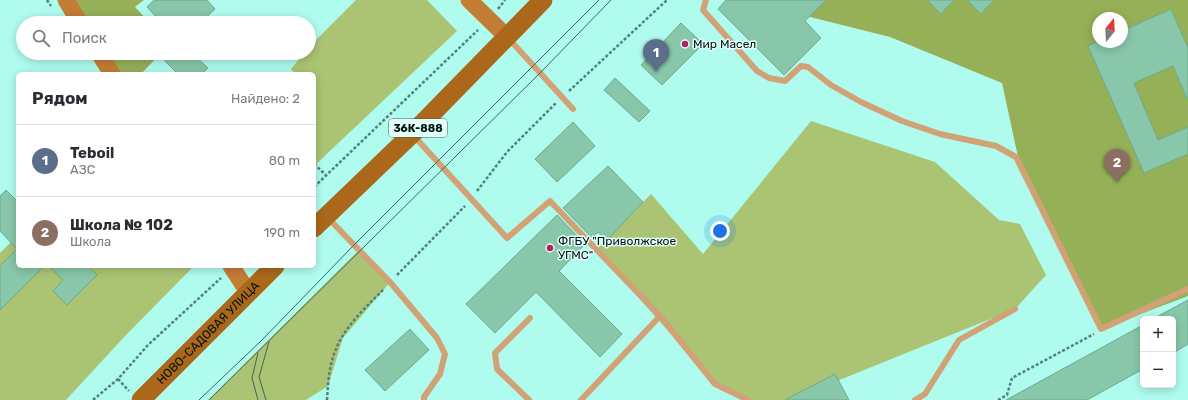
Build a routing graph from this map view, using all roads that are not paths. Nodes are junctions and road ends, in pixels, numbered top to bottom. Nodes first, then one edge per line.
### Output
1 (66, 0) edge
2 (469, 0) edge
3 (543, 0) edge
4 (706, 0) edge
5 (76, 16) edge
6 (506, 36) junction
7 (103, 60) edge
8 (111, 72) edge
9 (573, 110) dead end
10 (412, 134) junction
11 (320, 222) edge
12 (232, 268) edge
13 (273, 268) edge
14 (1188, 290) edge
15 (248, 292) junction
16 (1015, 309) dead end
17 (660, 316) junction
18 (530, 318) dead end
19 (141, 400) edge
20 (424, 400) edge
21 (529, 400) edge
22 (581, 400) edge
23 (748, 400) edge
24 (915, 400) edge

1 - 5 street
2 - 6 street
3 - 6 main road, 36К-888
4 - 14 lane
6 - 9 lane
6 - 10 main road, 36К-888
7 - 8 street
10 - 11 main road, 36К-888
10 - 17 lane
11 - 20 lane
12 - 15 street
13 - 15 main road, НОВО-САДОВАЯ УЛИЦА
15 - 19 main road, НОВО-САДОВАЯ УЛИЦА
16 - 24 lane
17 - 22 lane
17 - 23 lane
18 - 21 lane

